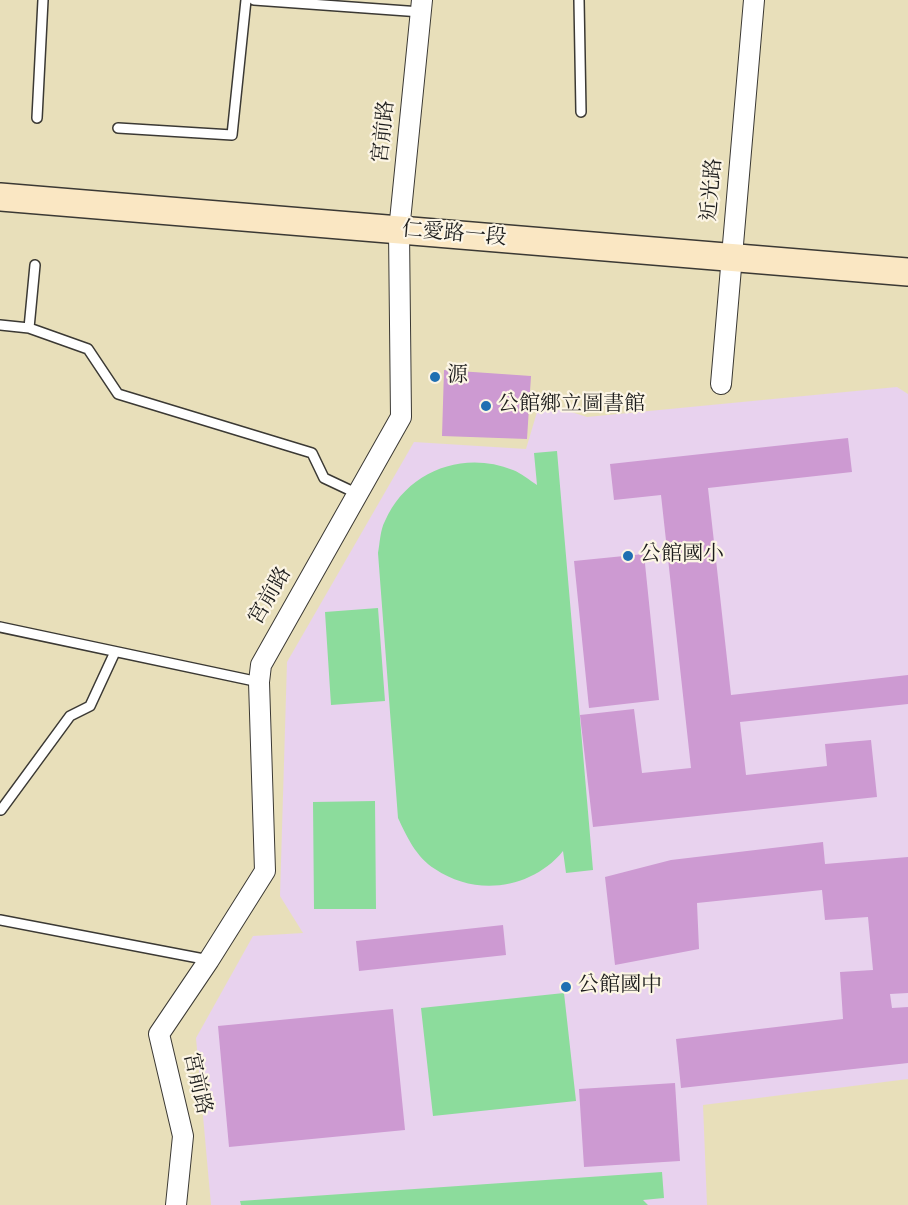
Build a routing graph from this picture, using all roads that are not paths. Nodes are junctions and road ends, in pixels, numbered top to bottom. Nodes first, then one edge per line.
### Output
1 (43, 0) edge
2 (246, 0) edge
3 (254, 0) edge
4 (579, 0) edge
5 (754, 0) edge
6 (422, 6) edge
7 (581, 112) dead end
8 (37, 118) dead end
9 (118, 128) dead end
10 (0, 197) edge
11 (399, 231) junction
12 (732, 258) junction
13 (35, 266) dead end
14 (908, 272) edge
15 (0, 325) edge
16 (29, 328) junction
17 (721, 384) dead end
18 (358, 494) junction
19 (0, 627) edge
20 (115, 652) junction
21 (259, 682) junction
22 (1, 810) edge
23 (0, 920) edge
24 (209, 960) junction
25 (176, 1205) edge

1 - 8 lane
2 - 9 lane
3 - 6 lane
4 - 7 lane
5 - 12 street, 近光路
6 - 11 street, 宮前路
10 - 11 street, 仁愛路一段
11 - 12 street, 仁愛路一段
11 - 18 street, 宮前路
12 - 14 street, 仁愛路一段
12 - 17 street, 近光路
13 - 16 lane
15 - 16 lane
16 - 18 lane
18 - 21 street, 宮前路
19 - 20 lane
20 - 21 lane
20 - 22 lane
21 - 24 street, 宮前路
23 - 24 lane
24 - 25 street, 宮前路

